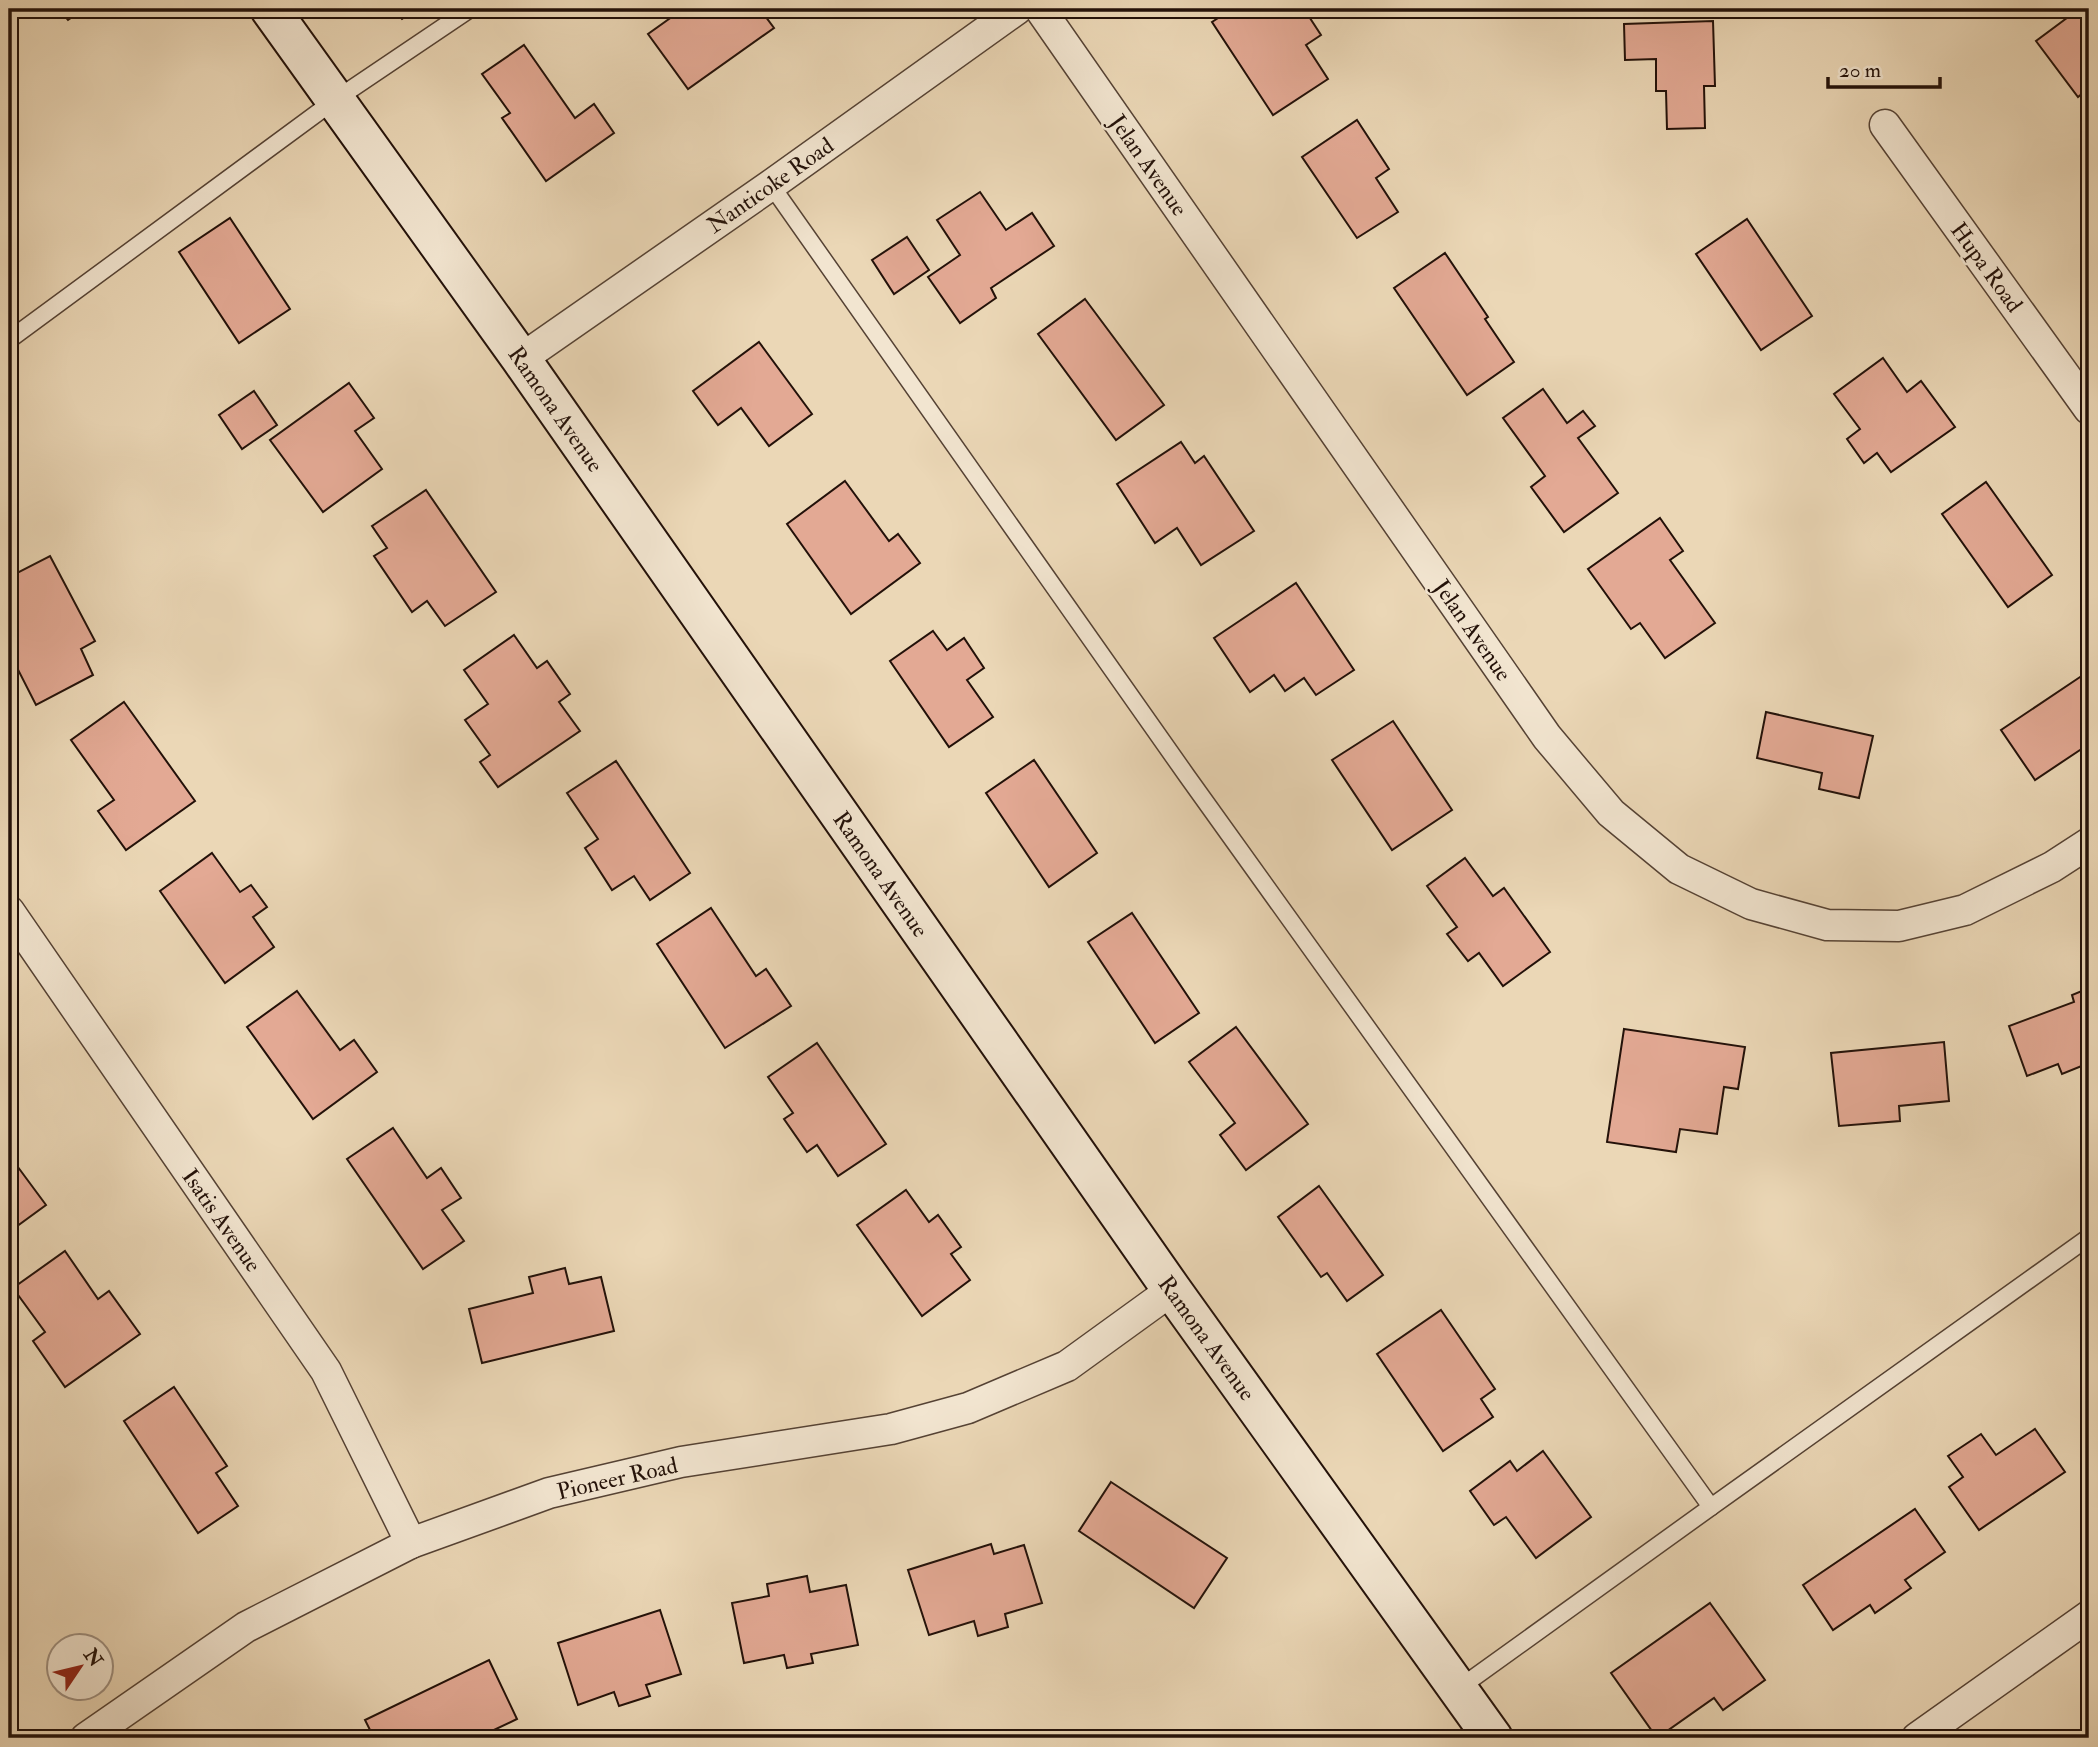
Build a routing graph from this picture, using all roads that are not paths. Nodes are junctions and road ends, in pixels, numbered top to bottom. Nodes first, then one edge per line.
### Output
1 (270, 9) edge
2 (470, 9) edge
3 (1017, 9) edge
4 (1040, 9) edge
5 (335, 100) junction
6 (1885, 125) dead end
7 (771, 185) junction
8 (9, 340) edge
9 (521, 359) junction
10 (2089, 410) edge
11 (2089, 843) edge
12 (9, 911) edge
13 (2089, 1237) edge
14 (1172, 1290) junction
15 (1711, 1507) junction
16 (411, 1543) junction
17 (2089, 1616) edge
18 (1458, 1689) junction
19 (86, 1738) edge
20 (1493, 1738) edge
21 (1917, 1738) edge

1 - 5 street, Ramona Avenue
2 - 5 lane
3 - 7 street, Nanticoke Road
4 - 11 street, Jelan Avenue
5 - 8 lane
5 - 9 street, Ramona Avenue
6 - 10 street, Hupa Road
7 - 9 street, Nanticoke Road
7 - 15 lane
9 - 14 street, Ramona Avenue
12 - 16 street, Isatis Avenue
13 - 15 lane
14 - 16 street, Pioneer Road
14 - 18 street, Ramona Avenue
15 - 18 lane
16 - 19 street, Pioneer Road
17 - 21 street
18 - 20 street, Ramona Avenue

